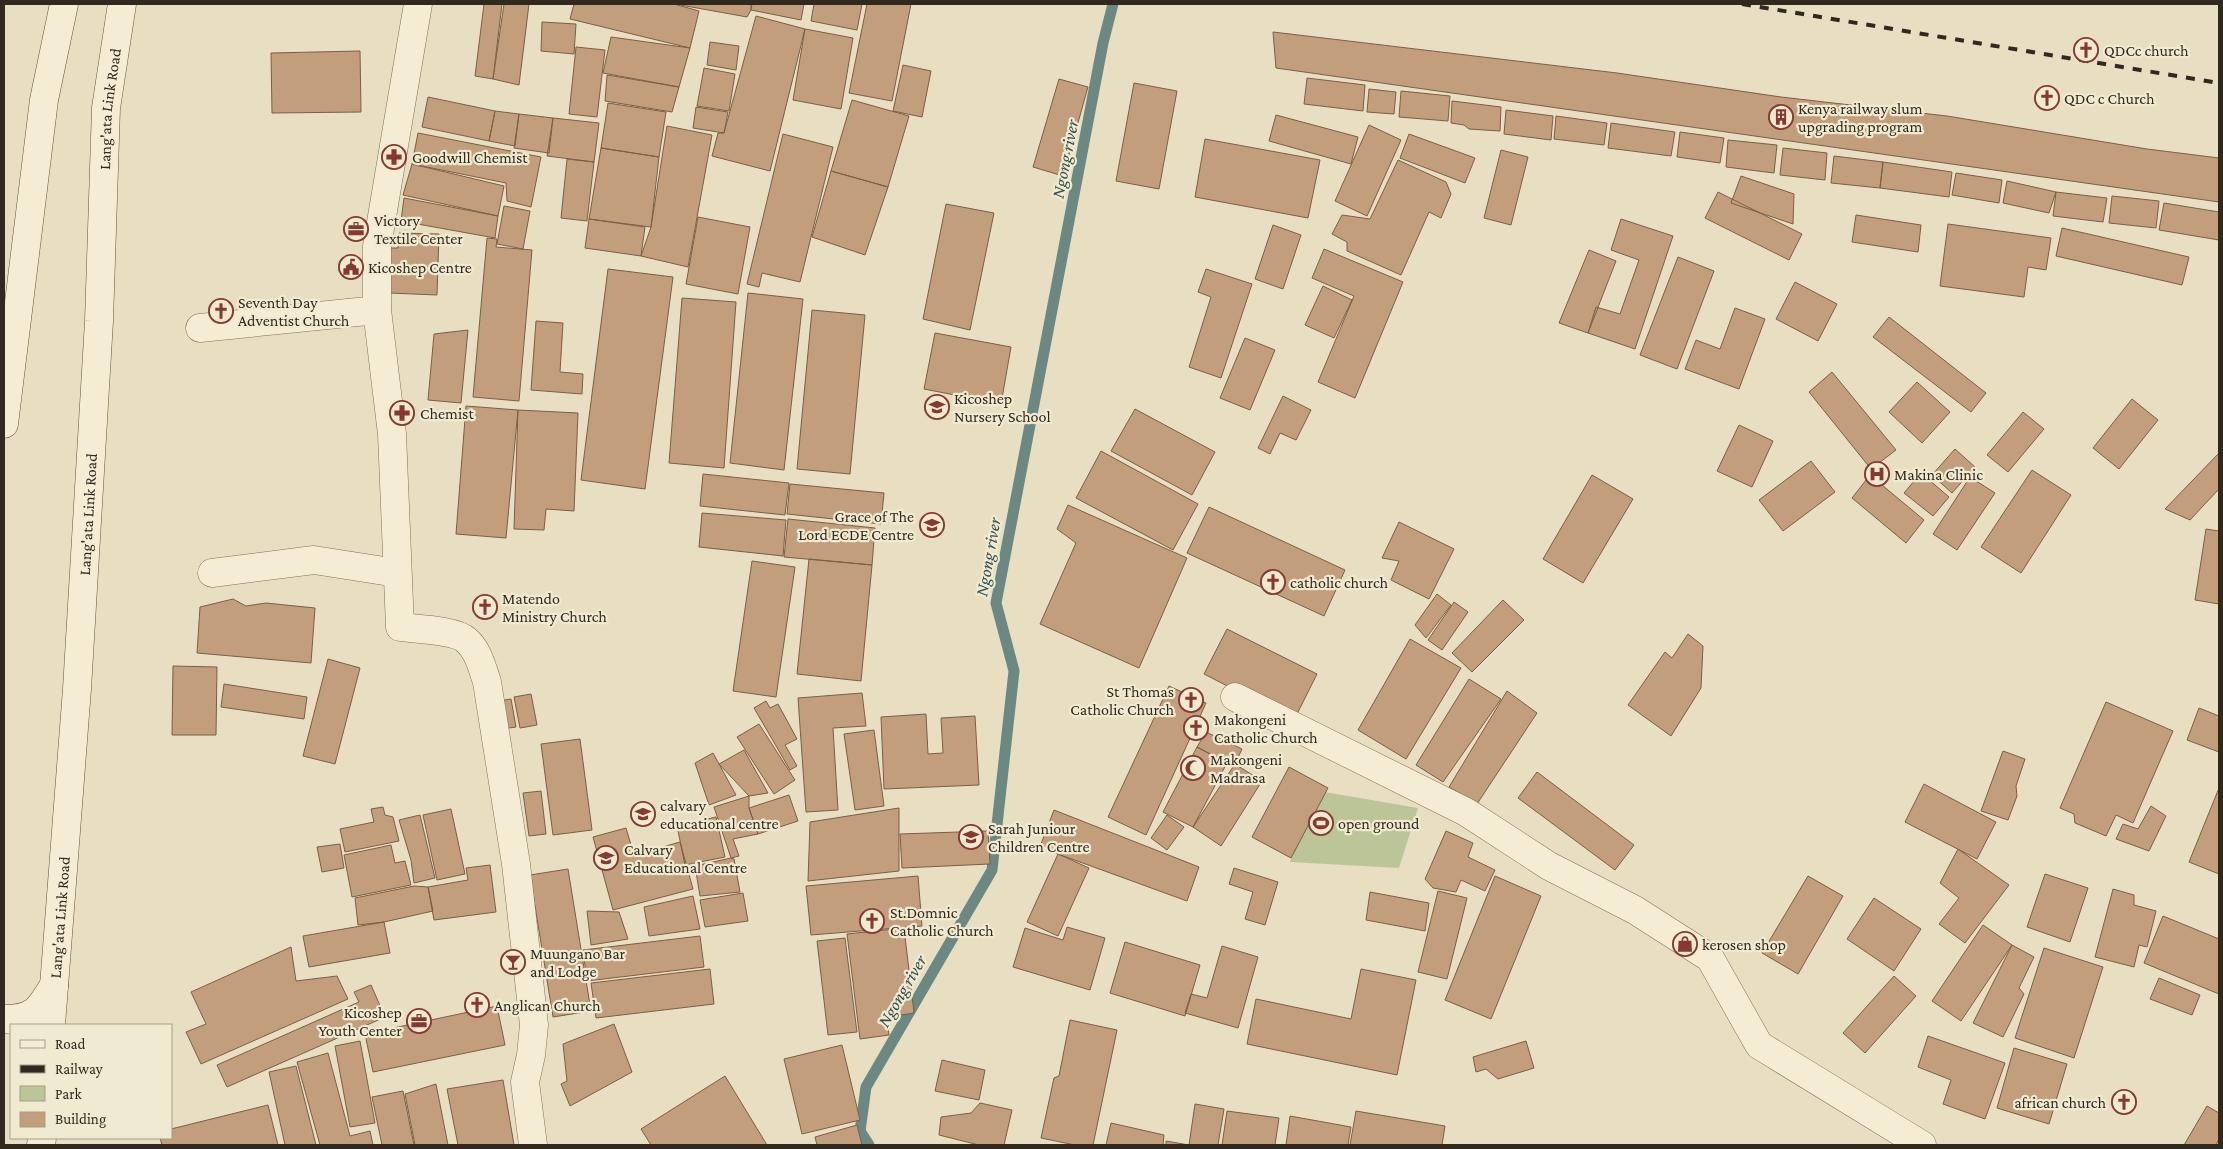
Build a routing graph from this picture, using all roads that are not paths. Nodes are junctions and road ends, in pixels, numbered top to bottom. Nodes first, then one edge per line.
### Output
1 (64, 4) edge
2 (122, 4) edge
3 (418, 4) edge
4 (377, 310) junction
5 (200, 328) dead end
6 (4, 424) edge
7 (398, 572) junction
8 (212, 573) dead end
9 (1235, 697) dead end
10 (54, 986) junction
11 (4, 1019) edge
12 (51, 1024) edge
13 (533, 1145) edge
14 (1922, 1145) edge

1 - 6 street
2 - 10 street, Lang'ata Link Road
3 - 4 street
4 - 5 street
4 - 7 street
7 - 8 street
7 - 13 street
9 - 14 street
10 - 11 street
10 - 12 street, Lang'ata Link Road

